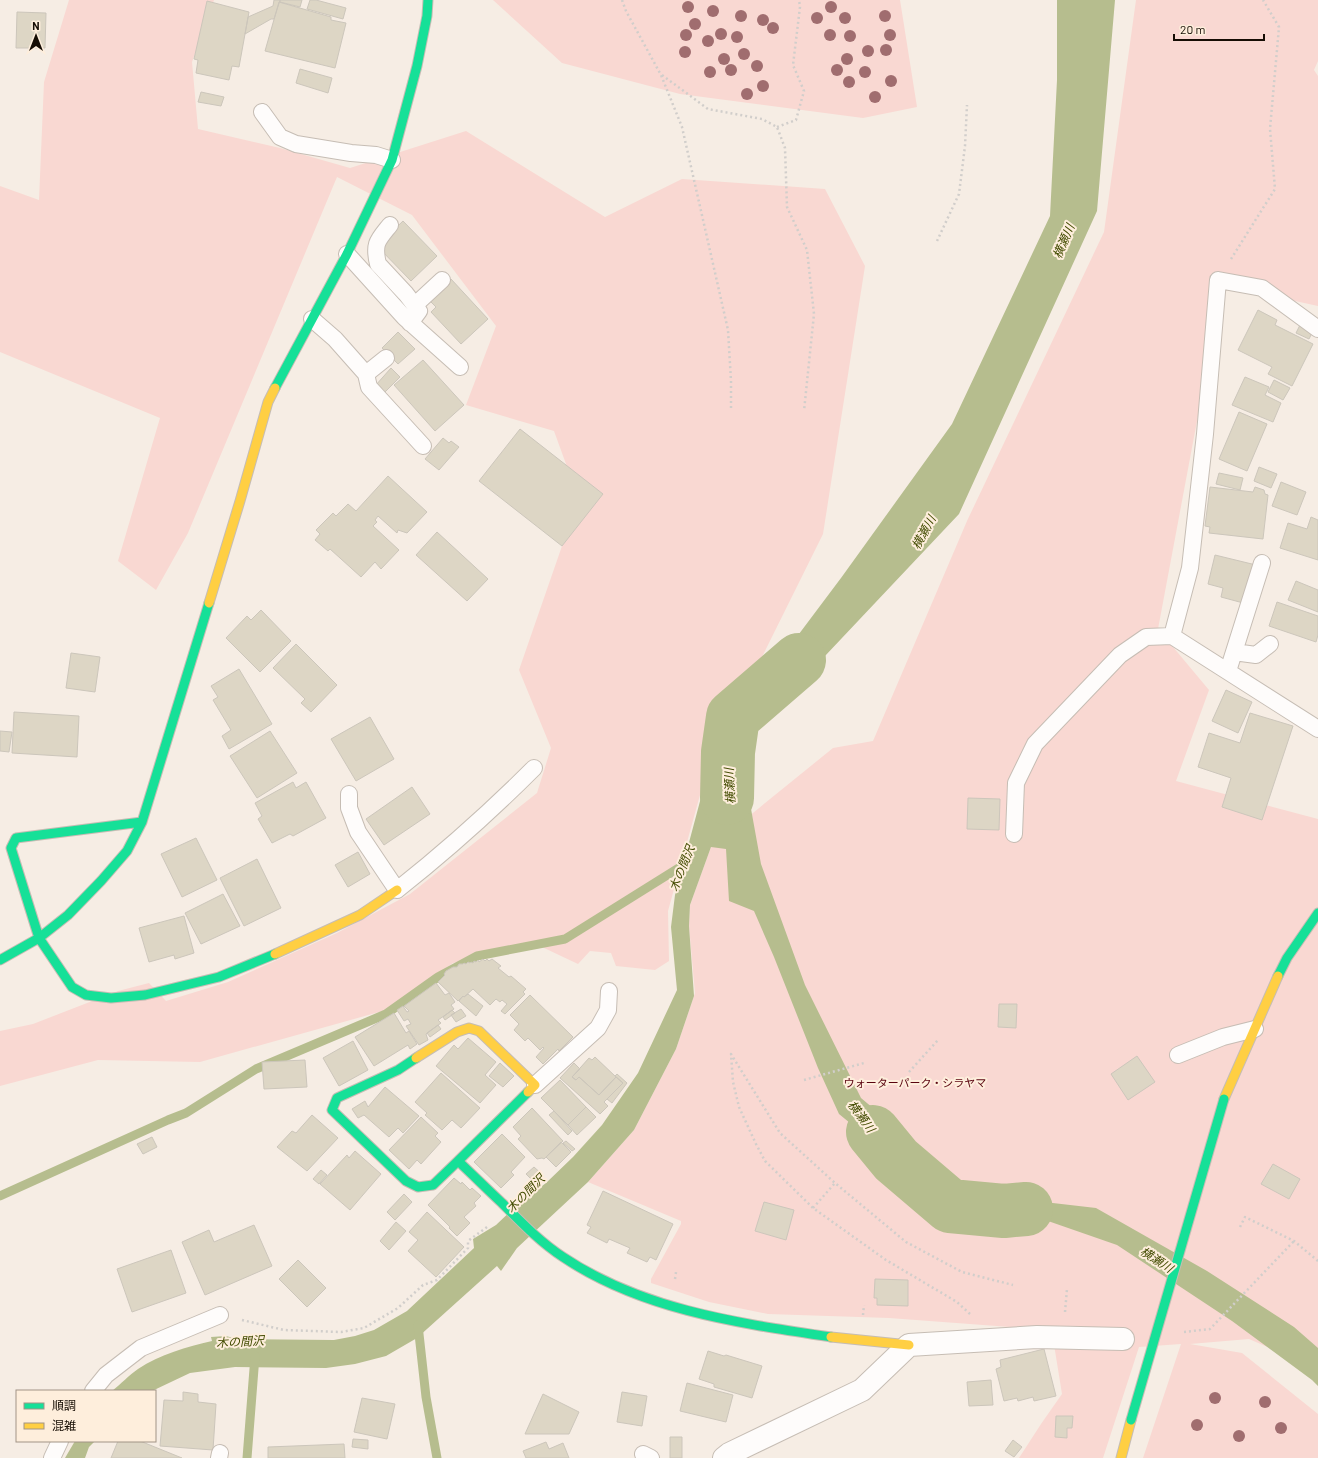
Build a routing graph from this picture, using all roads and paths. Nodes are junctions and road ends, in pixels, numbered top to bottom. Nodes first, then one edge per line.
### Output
1 (428, 0) edge
2 (622, 0) edge
3 (799, 0) edge
4 (1263, 0) edge
5 (662, 75) junction
6 (967, 105) dead end
7 (262, 112) dead end
8 (777, 127) junction
9 (392, 160) junction
10 (390, 224) dead end
11 (937, 241) dead end
12 (347, 254) junction
13 (442, 280) dead end
14 (1218, 280) junction
15 (415, 305) junction
16 (312, 319) junction
17 (410, 323) junction
18 (1318, 328) edge
19 (386, 358) dead end
20 (460, 367) dead end
21 (366, 374) junction
22 (731, 411) dead end
23 (804, 411) dead end
24 (423, 446) dead end
25 (1262, 563) dead end
26 (1172, 636) junction
27 (1270, 644) dead end
28 (1234, 652) junction
29 (1228, 671) junction
30 (1318, 729) edge
31 (534, 768) dead end
32 (349, 794) dead end
33 (142, 822) junction
34 (1014, 834) dead end
35 (397, 890) junction
36 (1318, 913) edge
37 (39, 938) junction
38 (0, 960) edge
39 (609, 991) dead end
40 (1255, 1029) junction
41 (938, 1040) dead end
42 (1178, 1055) dead end
43 (864, 1063) dead end
44 (909, 1072) dead end
45 (804, 1080) dead end
46 (535, 1085) junction
47 (458, 1161) junction
48 (835, 1183) junction
49 (502, 1202) junction
50 (813, 1208) junction
51 (1240, 1227) dead end
52 (1294, 1241) junction
53 (1318, 1262) edge
54 (1013, 1285) dead end
55 (864, 1305) dead end
56 (220, 1315) joint
57 (863, 1317) dead end
58 (1210, 1329) dead end
59 (1123, 1339) dead end
60 (995, 1340) junction
61 (909, 1345) junction
62 (94, 1390) edge
63 (60, 1442) edge
64 (52, 1458) edge
65 (724, 1458) edge
66 (1121, 1458) edge

1 - 9 street
2 - 5 path
3 - 8 path
4 - 14 path
5 - 8 path
5 - 22 path
6 - 11 path
7 - 9 lane
8 - 23 path
9 - 12 street
10 - 15 lane
12 - 16 street
12 - 17 lane
13 - 15 lane
14 - 18 lane
14 - 26 lane
15 - 17 lane
16 - 21 lane
16 - 33 street
17 - 20 lane
19 - 21 lane
21 - 24 lane
25 - 28 lane
26 - 29 lane
26 - 34 lane
27 - 28 lane
28 - 29 lane
29 - 30 lane
31 - 35 lane
32 - 35 lane
33 - 37 street
33 - 37 street
35 - 37 street
36 - 40 street
37 - 38 street
39 - 46 lane
40 - 42 lane
40 - 66 street, bridge
41 - 44 path
43 - 45 path
46 - 47 street
46 - 47 street
47 - 49 street
48 - 50 path
48 - 50 path
48 - 54 path
49 - 56 path
49 - 61 street
50 - 60 path
51 - 52 path
52 - 53 path
52 - 58 path
55 - 57 path
56 - 62 lane
59 - 60 street
60 - 61 street
61 - 65 street
63 - 64 lane

